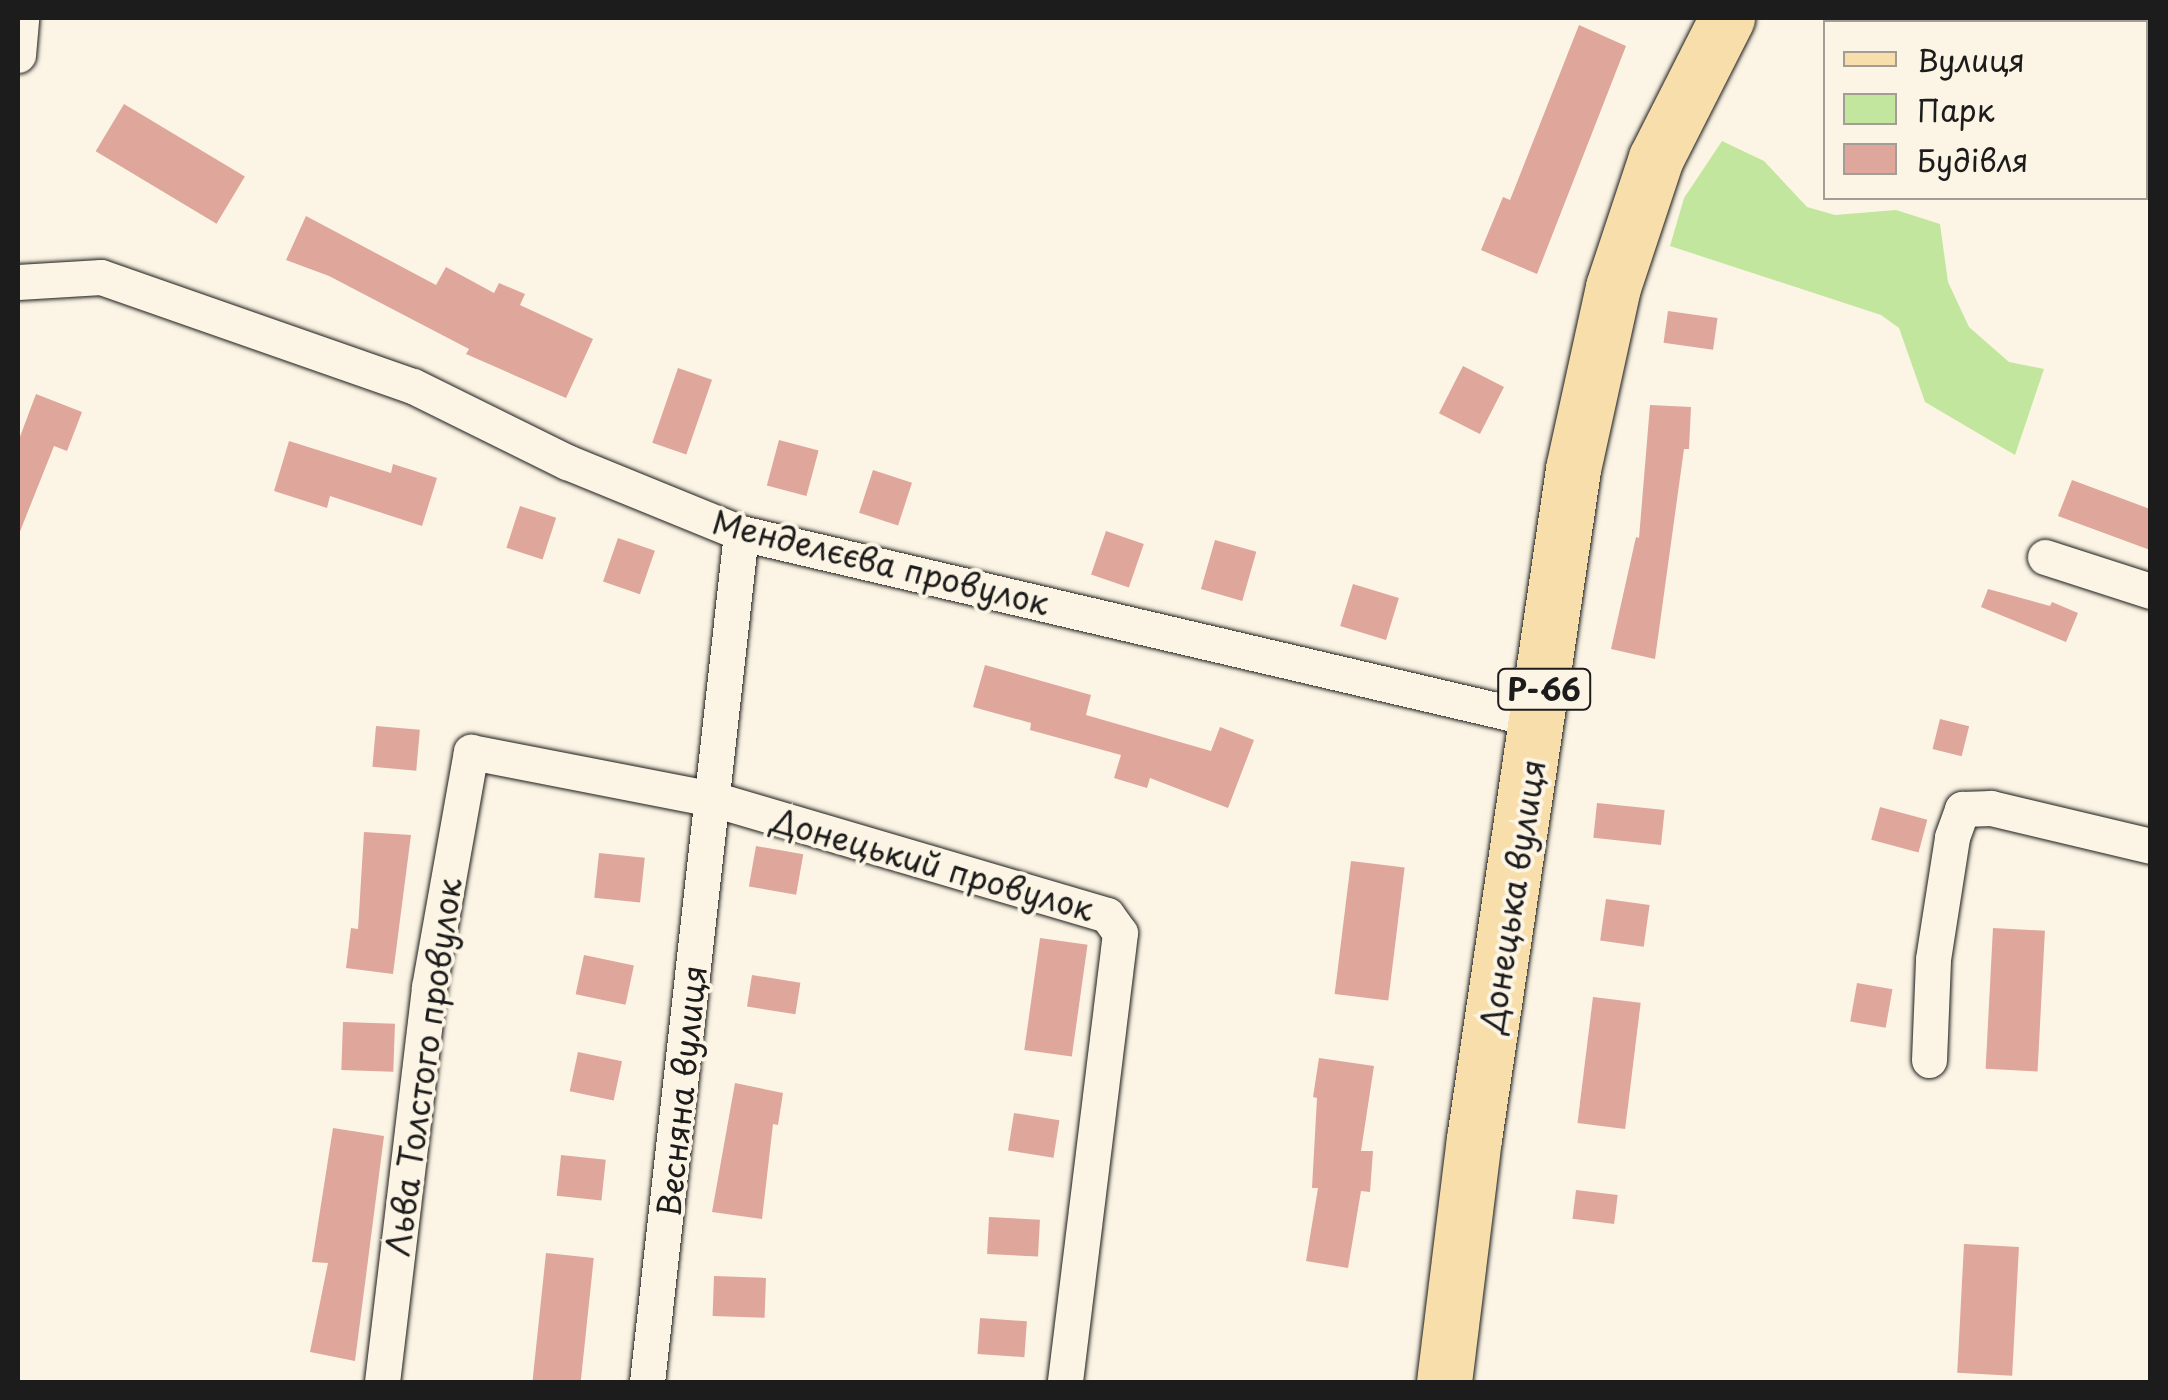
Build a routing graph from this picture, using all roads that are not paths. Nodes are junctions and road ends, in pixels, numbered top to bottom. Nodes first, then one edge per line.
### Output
1 (21, 18) edge
2 (1727, 18) edge
3 (18, 55) edge
4 (18, 282) edge
5 (740, 533) junction
6 (2045, 557) dead end
7 (2150, 591) edge
8 (1539, 720) junction
9 (472, 752) joint
10 (713, 799) junction
11 (2150, 846) edge
12 (1928, 1060) dead end
13 (382, 1382) edge
14 (647, 1382) edge
15 (1065, 1382) edge
16 (1444, 1382) edge

1 - 3 street
2 - 8 main road, Донецька вулиця / Р-66
4 - 5 street, Менделєєва провулок
5 - 8 street, Менделєєва провулок
5 - 10 street, Весняна вулиця
6 - 7 street
8 - 16 main road, Донецька вулиця / Р-66
9 - 10 street, Донецький провулок
9 - 13 street, Льва Толстого провулок
10 - 14 street, Весняна вулиця
10 - 15 street, Донецький провулок
11 - 12 street

